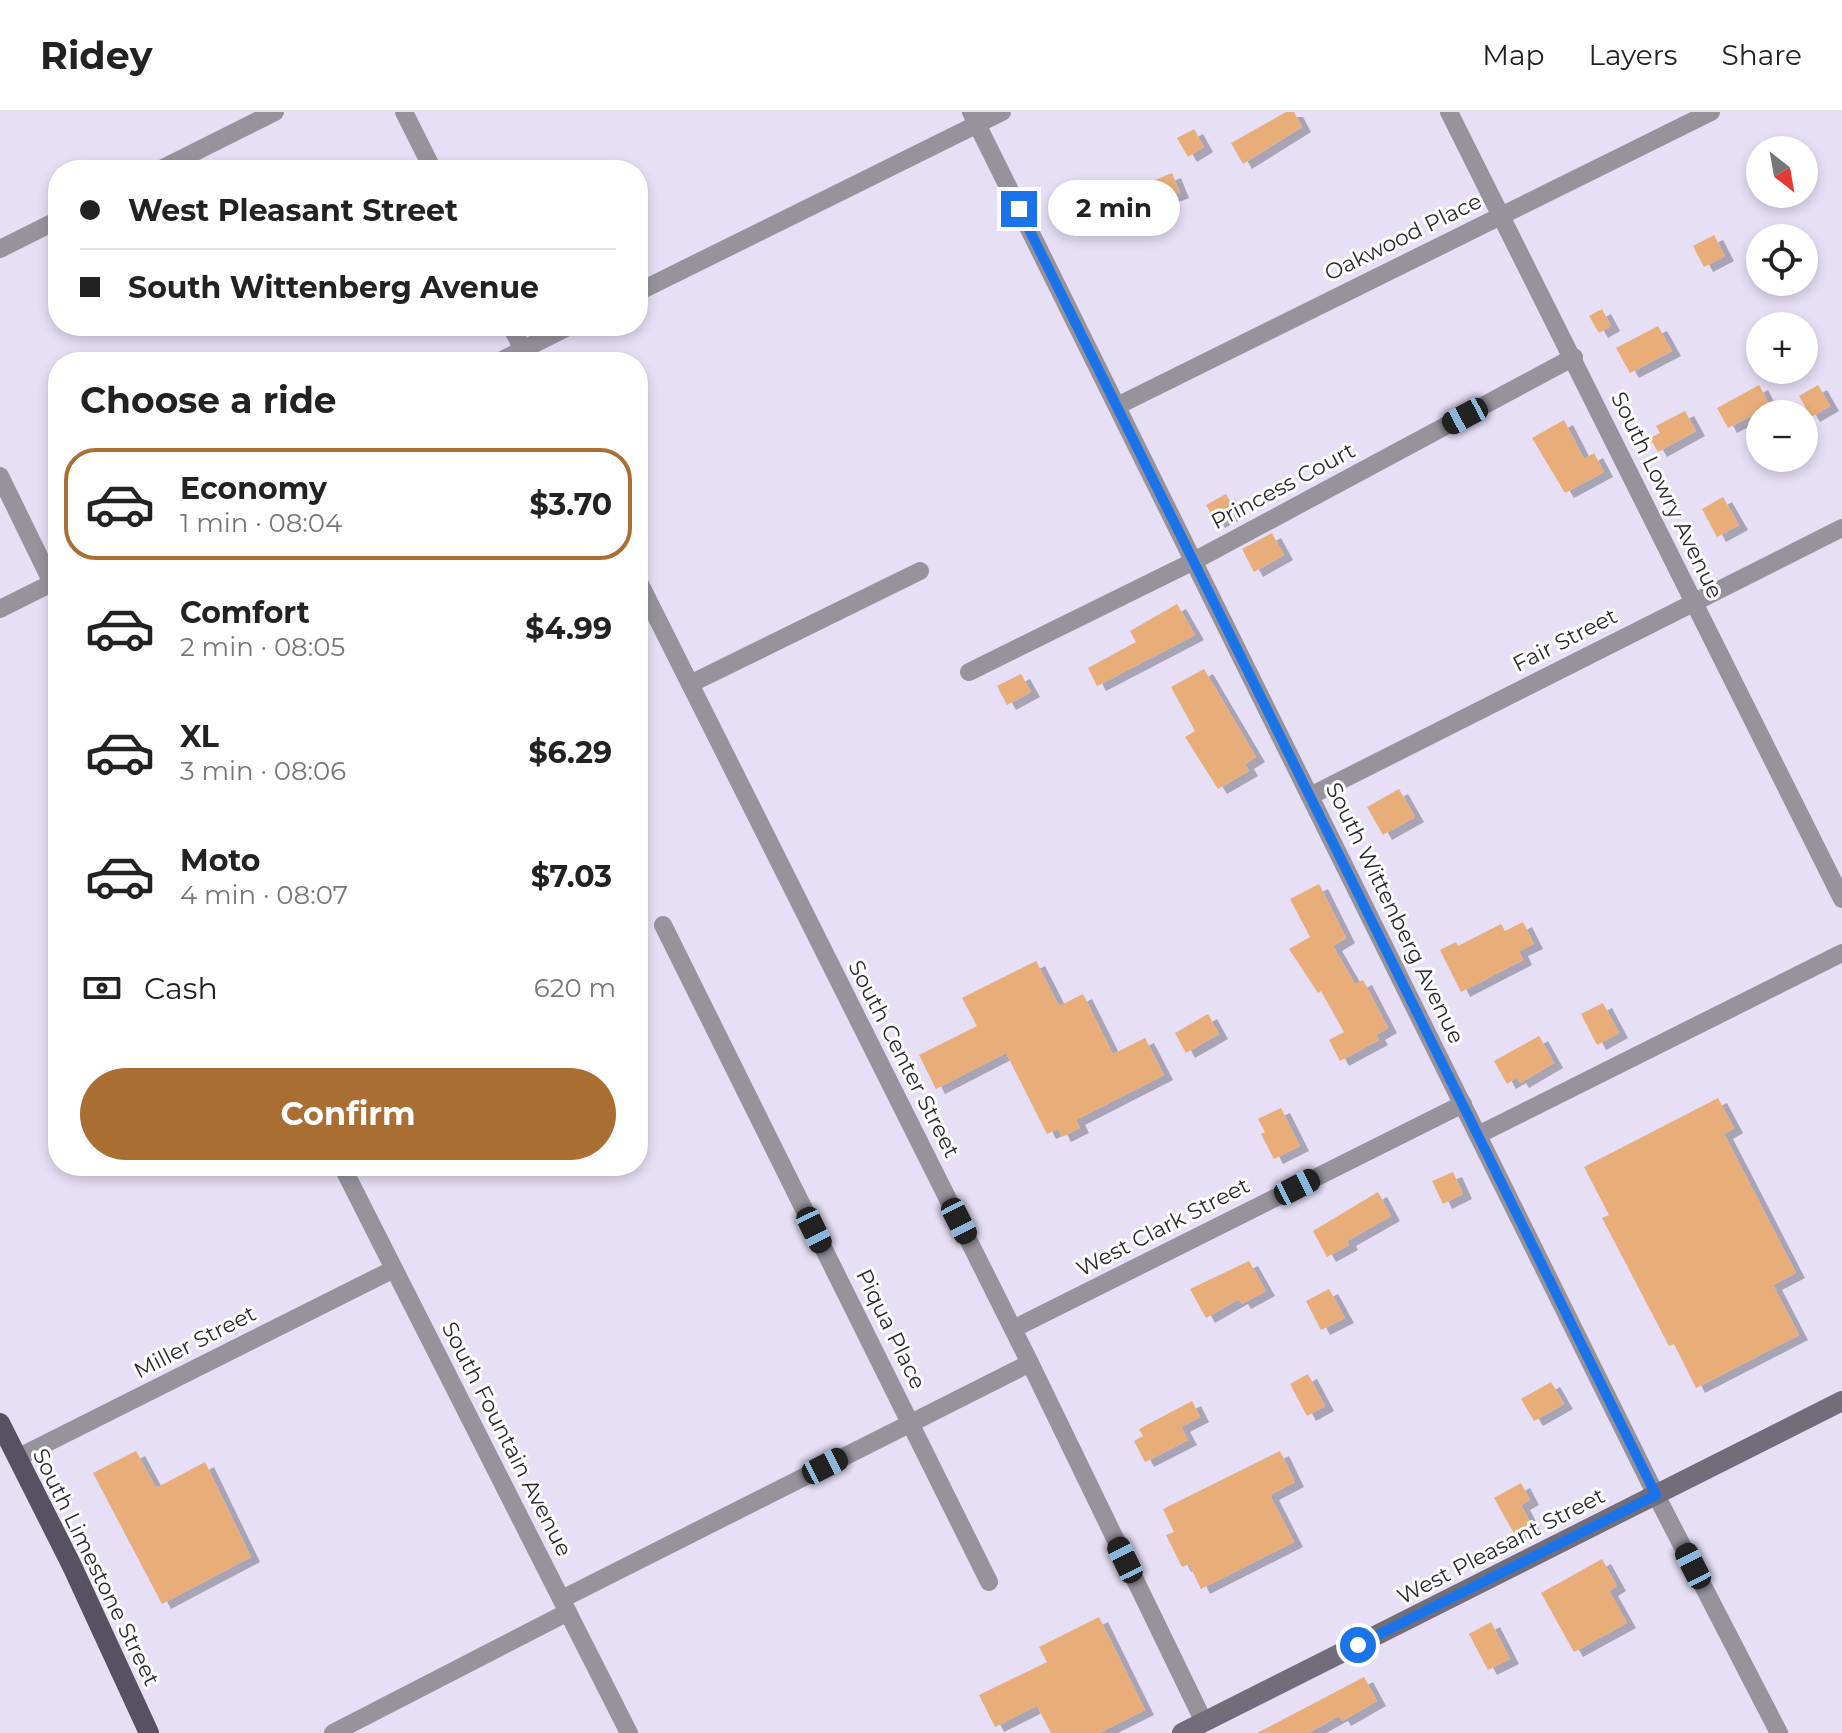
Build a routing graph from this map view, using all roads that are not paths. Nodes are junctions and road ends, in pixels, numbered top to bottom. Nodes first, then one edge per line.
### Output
1 (275, 112) edge
2 (404, 112) edge
3 (1002, 112) edge
4 (1449, 112) edge
5 (1711, 112) edge
6 (974, 118) edge
7 (179, 160) edge
8 (428, 160) edge
9 (1501, 216) junction
10 (48, 225) edge
11 (0, 249) edge
12 (648, 287) edge
13 (555, 336) edge
14 (532, 352) edge
15 (1574, 357) junction
16 (1117, 406) junction
17 (0, 476) edge
18 (1842, 528) edge
19 (1194, 561) junction
20 (48, 570) edge
21 (920, 571) dead end
22 (48, 589) edge
23 (648, 600) edge
24 (1694, 602) junction
25 (0, 609) edge
26 (969, 672) dead end
27 (690, 684) junction
28 (1310, 796) junction
29 (1842, 899) edge
30 (663, 925) dead end
31 (1842, 953) edge
32 (1463, 1104) junction
33 (1478, 1135) junction
34 (347, 1176) edge
35 (394, 1269) junction
36 (1013, 1329) junction
37 (1030, 1363) junction
38 (1842, 1401) edge
39 (0, 1423) edge
40 (910, 1423) junction
41 (17, 1458) junction
42 (1656, 1495) junction
43 (989, 1582) dead end
44 (565, 1606) junction
45 (1207, 1728) edge
46 (149, 1733) edge
47 (333, 1733) edge
48 (629, 1733) edge
49 (1182, 1733) edge
50 (1779, 1733) edge

1 - 7 street
2 - 8 street
3 - 6 street
4 - 9 street, South Lowry Avenue
5 - 9 street, Oakwood Place
6 - 12 street
6 - 16 street, South Wittenberg Avenue
9 - 15 street, South Lowry Avenue
9 - 16 street, Oakwood Place
10 - 11 street
13 - 14 street
15 - 19 street, Princess Court
15 - 24 street, South Lowry Avenue
16 - 19 street, South Wittenberg Avenue
17 - 20 street
18 - 24 street, Fair Street
19 - 26 street, Princess Court
19 - 28 street, South Wittenberg Avenue
21 - 27 street
22 - 25 street
23 - 27 street, South Center Street
24 - 28 street, Fair Street
24 - 29 street, South Lowry Avenue
27 - 36 street, South Center Street
28 - 32 street, South Wittenberg Avenue
30 - 40 street, Piqua Place
31 - 33 street
32 - 33 street, South Wittenberg Avenue
32 - 36 street, West Clark Street
33 - 42 street, South Wittenberg Avenue
34 - 35 street, South Fountain Avenue
35 - 41 street, Miller Street
35 - 44 street, South Fountain Avenue
36 - 37 street, South Center Street
37 - 40 street
37 - 45 street, South Center Street
38 - 42 street, West Pleasant Street
39 - 41 main road, South Limestone Street
40 - 43 street, Piqua Place
40 - 44 street
41 - 46 main road, South Limestone Street
42 - 45 street, West Pleasant Street
42 - 50 street, South Wittenberg Avenue
44 - 47 street
44 - 48 street, South Fountain Avenue
45 - 49 street, West Pleasant Street

